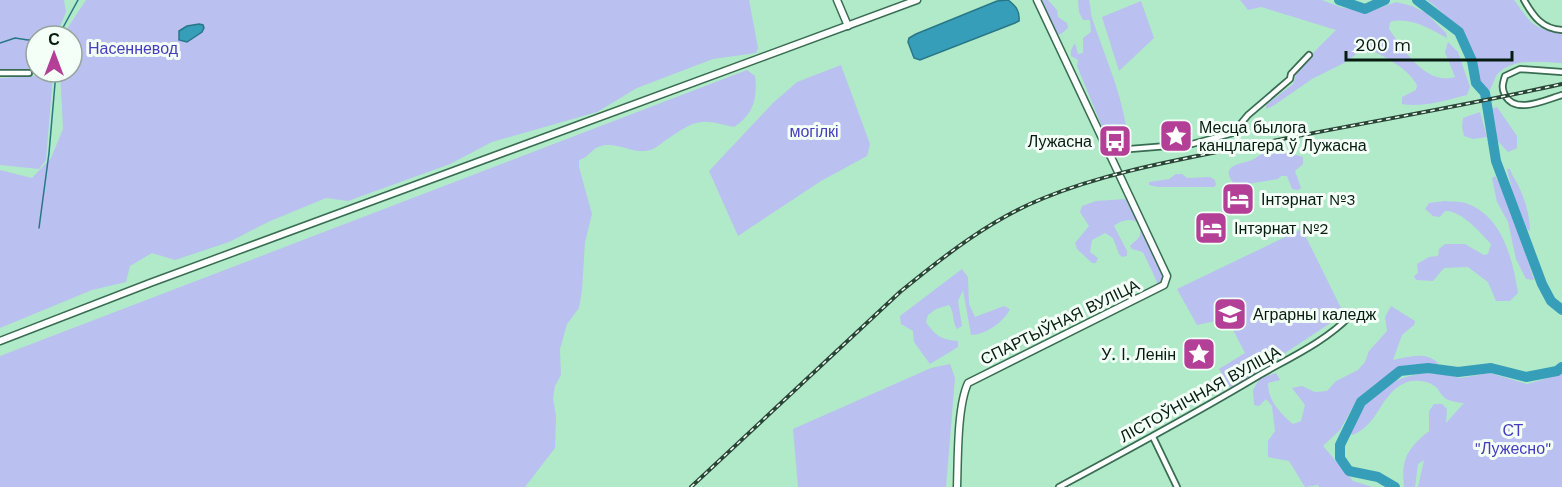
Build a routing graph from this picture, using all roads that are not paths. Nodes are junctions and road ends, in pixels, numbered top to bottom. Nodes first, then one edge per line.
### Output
1 (837, 0) edge
2 (917, 0) edge
3 (1037, 0) edge
4 (1524, 0) edge
5 (848, 26) junction
6 (1562, 30) edge
7 (1309, 55) dead end
8 (1562, 72) edge
9 (0, 73) edge
10 (24, 73) edge
11 (1562, 95) edge
12 (1109, 155) junction
13 (1350, 316) dead end
14 (0, 341) edge
15 (1152, 437) junction
16 (957, 487) edge
17 (1059, 487) edge
18 (1177, 487) edge

1 - 5 main road
2 - 5 main road
3 - 12 main road
4 - 6 street
5 - 14 main road
7 - 12 street
8 - 11 street
9 - 10 street
12 - 16 main road, СПАРТЫЎНАЯ ВУЛІЦА
13 - 15 street, ЛІСТОЎНІЧНАЯ ВУЛІЦА
15 - 17 street, ЛІСТОЎНІЧНАЯ ВУЛІЦА
15 - 18 street

